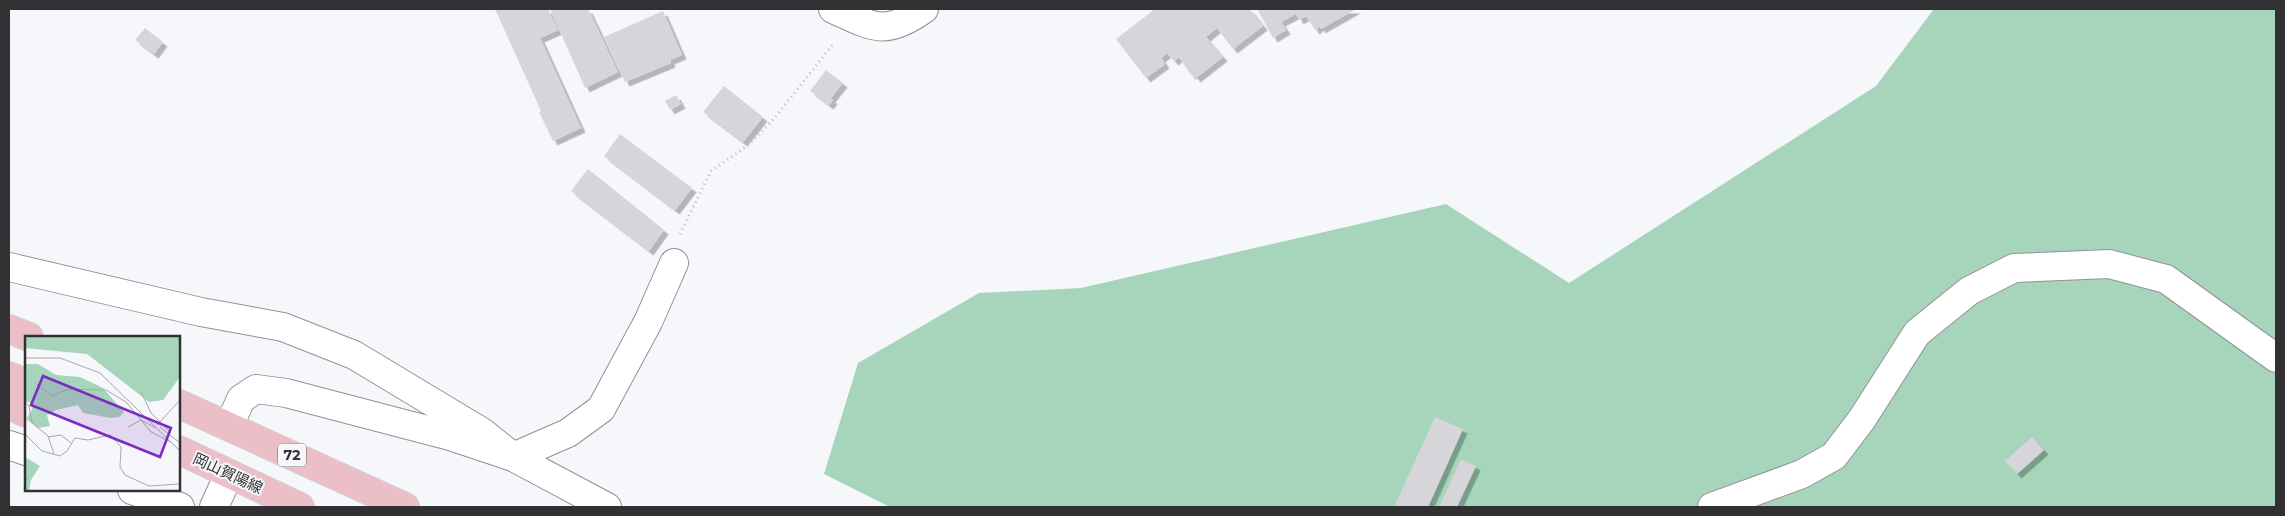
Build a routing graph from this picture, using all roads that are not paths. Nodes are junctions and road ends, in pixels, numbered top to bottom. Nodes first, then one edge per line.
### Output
1 (924, 9) edge
2 (843, 13) edge
3 (674, 263) road end
4 (9, 267) edge
5 (9, 329) edge
6 (26, 336) edge
7 (2276, 358) edge
8 (9, 376) edge
9 (25, 383) edge
10 (180, 404) edge
11 (9, 405) edge
12 (25, 413) edge
13 (228, 426) junction
14 (9, 445) edge
15 (25, 451) edge
16 (180, 451) edge
17 (513, 457) junction
18 (229, 474) junction
19 (135, 491) edge
20 (180, 507) edge
21 (214, 507) edge
22 (300, 507) edge
23 (405, 507) edge
24 (607, 507) edge
25 (1712, 507) edge

1 - 2 street
3 - 17 street
4 - 17 street
5 - 6 main road
7 - 25 street
8 - 9 main road
10 - 13 main road, 72
11 - 12 main road
13 - 17 street
13 - 23 main road, 72
14 - 15 street
16 - 18 main road, 岡山賀陽線
17 - 24 street
18 - 21 street
18 - 22 main road, 岡山賀陽線
19 - 20 street

